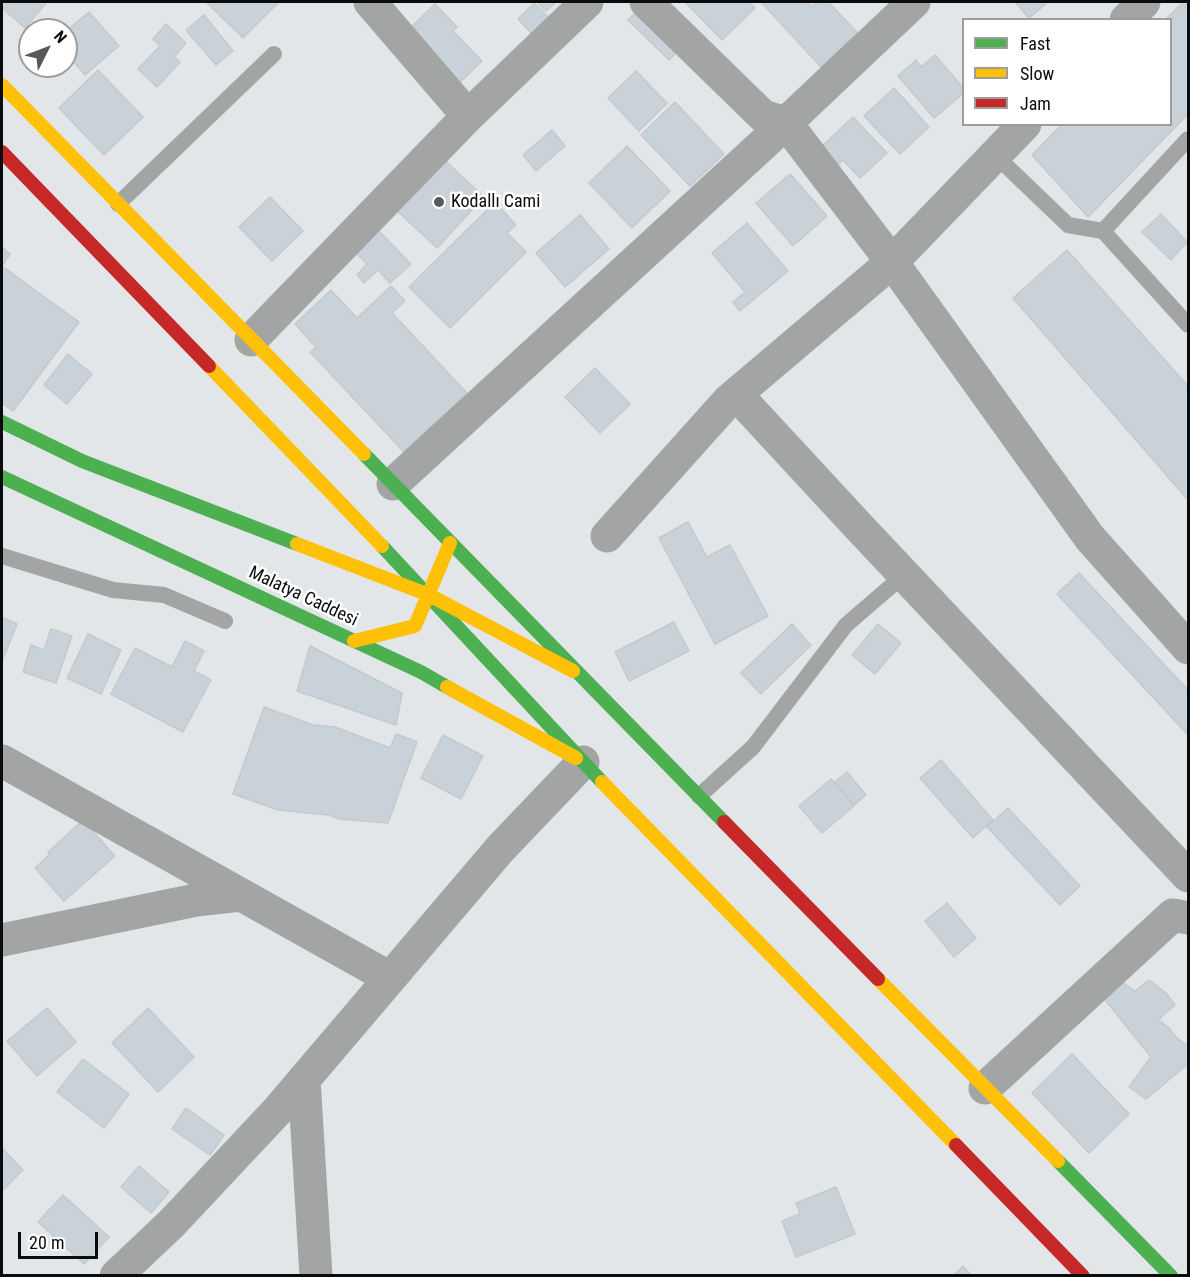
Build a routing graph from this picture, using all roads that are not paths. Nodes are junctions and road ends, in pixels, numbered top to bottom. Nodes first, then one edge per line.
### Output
1 (370, 2) edge
2 (587, 2) edge
3 (646, 2) edge
4 (914, 2) edge
5 (1144, 2) edge
6 (1128, 18) edge
7 (274, 54) dead end
8 (2, 85) edge
9 (468, 116) junction
10 (786, 123) junction
11 (1023, 126) edge
12 (1188, 139) edge
13 (2, 152) edge
14 (995, 155) junction
15 (118, 204) junction
16 (1103, 231) junction
17 (892, 262) junction
18 (1188, 325) edge
19 (251, 340) junction
20 (736, 394) junction
21 (2, 422) edge
22 (2, 477) edge
23 (393, 484) junction
24 (607, 536) dead end
25 (450, 543) junction
26 (2, 556) edge
27 (904, 575) junction
28 (429, 595) junction
29 (225, 621) dead end
30 (354, 641) junction
31 (1188, 648) edge
32 (580, 675) junction
33 (2, 761) edge
34 (583, 762) junction
35 (699, 796) junction
36 (1188, 876) edge
37 (241, 895) junction
38 (1185, 917) edge
39 (2, 940) edge
40 (390, 978) junction
41 (304, 1079) junction
42 (985, 1088) junction
43 (116, 1275) edge
44 (316, 1275) edge
45 (1083, 1275) edge
46 (1171, 1275) edge

1 - 9 street
2 - 9 street
3 - 10 street
4 - 10 street
5 - 6 street
7 - 15 lane
8 - 15 main road
9 - 19 street
10 - 17 street
10 - 23 street
11 - 14 street
12 - 16 lane
13 - 28 main road
14 - 16 lane
14 - 17 street
15 - 19 main road
16 - 18 lane
17 - 20 street
17 - 31 street
19 - 23 main road
20 - 24 street
20 - 27 street
21 - 28 main road
22 - 30 main road, Malatya Caddesi
23 - 25 main road
25 - 28 main road
25 - 32 main road
26 - 29 lane
27 - 35 lane
27 - 36 street
28 - 30 main road
28 - 32 main road
28 - 34 main road
30 - 34 main road, Malatya Caddesi
32 - 35 main road
33 - 37 street
34 - 40 street
34 - 45 main road
35 - 42 main road
37 - 39 street
37 - 40 street
38 - 42 street
40 - 41 street
41 - 43 street
41 - 44 street
42 - 46 main road

